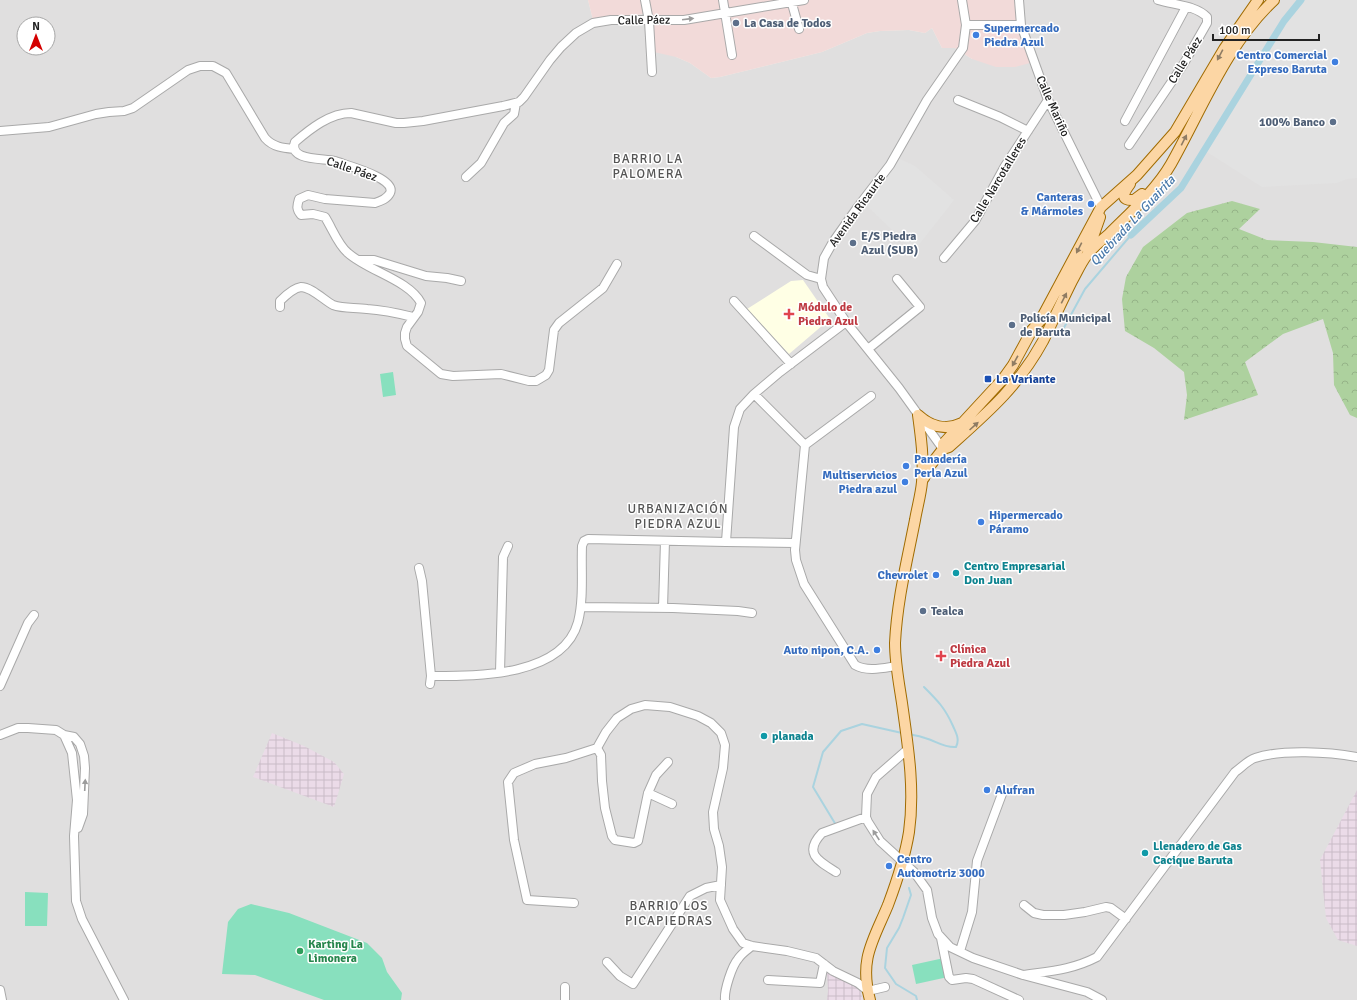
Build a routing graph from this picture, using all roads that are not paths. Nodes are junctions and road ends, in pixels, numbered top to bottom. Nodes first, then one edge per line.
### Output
1 (645, 0) edge
2 (723, 0) edge
3 (804, 0) edge
4 (962, 0) edge
5 (1019, 0) edge
6 (1158, 0) edge
7 (1258, 0) edge
8 (1274, 0) edge
9 (791, 1) edge
10 (1186, 7) junction
11 (724, 13) junction
12 (649, 20) junction
13 (1021, 24) junction
14 (966, 25) junction
15 (799, 29) dead end
16 (732, 55) dead end
17 (652, 72) dead end
18 (958, 100) dead end
19 (1048, 100) junction
20 (516, 103) junction
21 (1125, 121) dead end
22 (0, 131) edge
23 (1028, 131) junction
24 (1129, 145) dead end
25 (294, 149) junction
26 (1176, 155) junction
27 (1137, 175) junction
28 (466, 177) dead end
29 (1101, 207) junction
30 (754, 236) dead end
31 (1087, 254) junction
32 (944, 258) dead end
33 (358, 260) junction
34 (617, 264) dead end
35 (821, 279) junction
36 (897, 279) dead end
37 (461, 281) dead end
38 (734, 301) dead end
39 (280, 307) dead end
40 (412, 317) junction
41 (846, 322) junction
42 (868, 349) junction
43 (791, 364) junction
44 (754, 394) junction
45 (871, 396) dead end
46 (918, 415) junction
47 (964, 421) junction
48 (805, 445) junction
49 (943, 449) junction
50 (922, 482) junction
51 (665, 541) junction
52 (726, 542) junction
53 (795, 543) junction
54 (508, 546) dead end
55 (419, 568) dead end
56 (581, 607) junction
57 (663, 608) junction
58 (752, 613) dead end
59 (34, 615) dead end
60 (896, 666) junction
61 (500, 672) junction
62 (0, 686) edge
63 (0, 735) edge
64 (64, 735) junction
65 (597, 748) junction
66 (908, 749) junction
67 (1357, 757) edge
68 (668, 762) dead end
69 (648, 793) junction
70 (1002, 794) dead end
71 (672, 804) dead end
72 (866, 817) junction
73 (74, 836) junction
74 (902, 863) junction
75 (836, 872) dead end
76 (721, 885) junction
77 (574, 903) dead end
78 (1024, 905) dead end
79 (1126, 919) junction
80 (941, 937) junction
81 (752, 946) junction
82 (960, 952) junction
83 (607, 962) dead end
84 (824, 964) junction
85 (1023, 975) junction
86 (768, 980) dead end
87 (565, 987) dead end
88 (885, 987) dead end
89 (0, 990) edge
90 (869, 995) edge
91 (2, 1000) edge
92 (124, 1000) edge
93 (565, 1000) edge
94 (725, 1000) edge
95 (1019, 1000) edge
96 (1102, 1000) edge

1 - 12 street
2 - 11 street
3 - 9 street, Calle Páez
4 - 14 street, Avenida Ricaurte
5 - 13 street, Calle Mariño
6 - 10 street, Calle Páez
7 -> 27 main road
26 -> 8 main road
9 - 11 street, Calle Páez
9 - 15 street
10 - 21 street
10 - 24 street, Calle Páez
12 -> 11 street, Calle Páez
11 - 16 street
12 - 17 street
12 - 20 street, Calle Páez
13 - 14 street
13 - 19 street, Calle Mariño
14 - 35 street, Avenida Ricaurte
18 - 23 street
19 - 23 street, Calle Narcotalleres
19 - 29 street, Calle Mariño
20 - 25 street
20 - 28 street
22 - 25 street
23 - 32 street, Calle Narcotalleres
25 - 33 street, Calle Páez
26 - 27 main road
26 - 31 main road
27 - 29 main road
29 - 31 main road
29 -> 47 main road
30 - 35 street
49 -> 31 main road
33 - 37 street
33 - 40 street, Calle Páez
34 - 40 street
35 - 41 street
36 - 42 street
38 - 43 street
39 - 40 street
41 - 42 street
41 - 43 street
42 - 46 street
43 - 44 street
44 - 48 street
44 - 52 street
45 - 48 street
46 - 47 main road
46 - 49 street
46 - 50 main road
47 - 49 main road
48 - 53 street
49 - 50 main road
50 - 60 main road
51 - 52 street
51 - 56 street
51 - 57 street
52 - 53 street
53 - 60 street
54 - 61 street
55 - 61 street
56 - 57 street
56 - 61 street
57 - 58 street
59 - 62 street
60 - 66 main road
63 - 64 street
64 - 73 street
73 -> 64 street
65 - 69 street
65 - 76 street
65 - 77 street
66 - 72 street
66 - 74 main road
67 - 79 street
68 - 69 street
69 - 71 street
70 - 82 street
74 -> 72 street
72 - 75 street
73 - 92 street
74 - 80 street
74 - 90 main road
76 - 81 street
76 - 83 street
78 - 79 street
79 - 85 street
80 - 82 street
80 - 95 street
81 - 84 street
81 - 94 street
82 - 85 street
84 - 86 street
84 - 90 street
85 - 96 street
87 - 93 street
88 - 90 street
89 - 91 street

